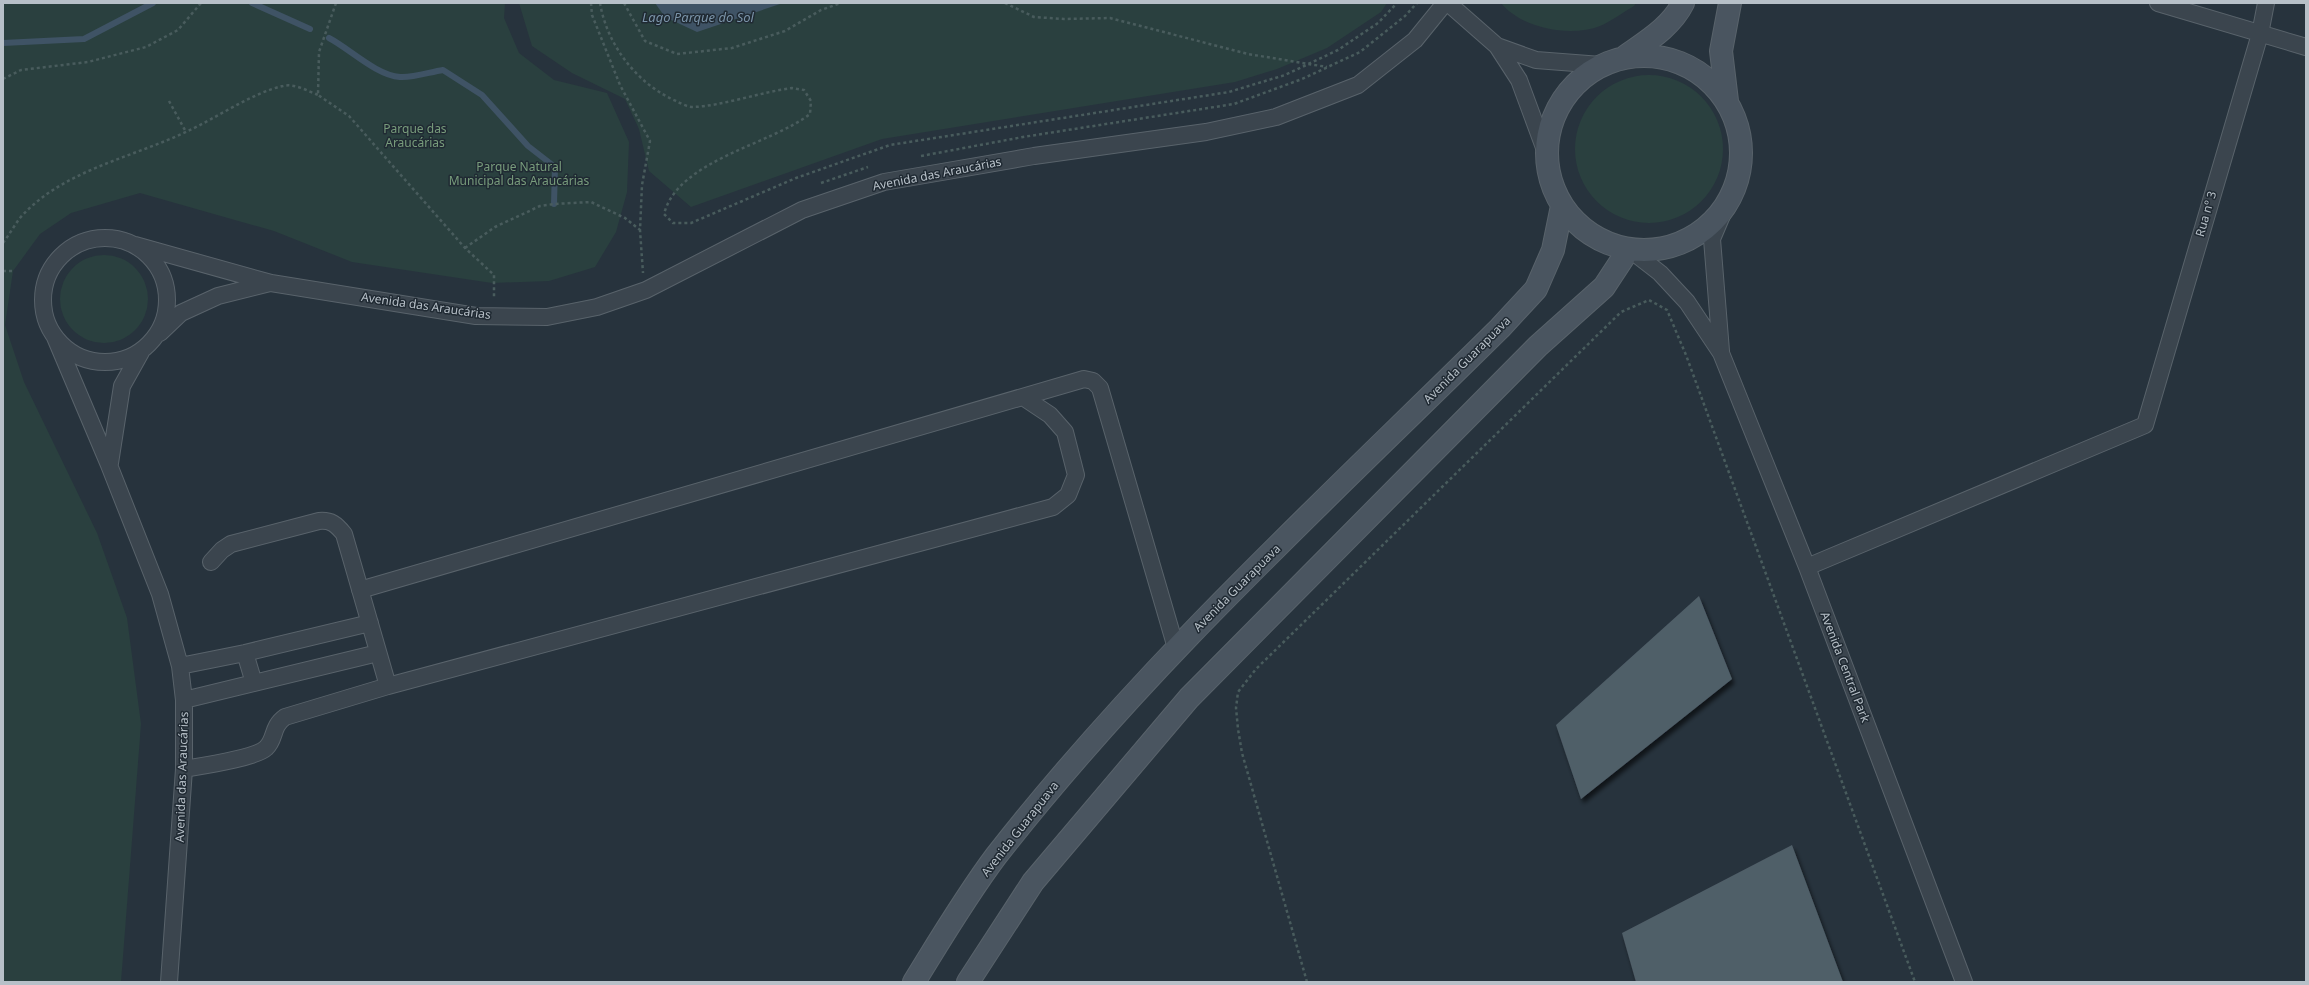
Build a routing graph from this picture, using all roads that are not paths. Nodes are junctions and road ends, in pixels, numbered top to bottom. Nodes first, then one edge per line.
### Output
1 (1447, 3) edge
2 (1683, 3) edge
3 (1730, 3) edge
4 (2158, 3) edge
5 (2266, 3) edge
6 (2260, 34) junction
7 (1497, 46) junction
8 (2306, 47) edge
9 (1626, 56) junction
10 (1601, 65) junction
11 (1727, 101) junction
12 (1546, 152) junction
13 (1562, 206) junction
14 (1726, 206) junction
15 (135, 245) junction
16 (1629, 249) junction
17 (271, 283) junction
18 (54, 335) junction
19 (155, 338) junction
20 (141, 352) junction
21 (1721, 353) junction
22 (1023, 397) junction
23 (109, 465) junction
24 (211, 562) dead end
25 (1807, 567) junction
26 (360, 590) junction
27 (370, 623) junction
28 (1176, 648) junction
29 (245, 653) junction
30 (378, 653) junction
31 (180, 666) junction
32 (254, 683) junction
33 (388, 686) junction
34 (184, 700) junction
35 (184, 769) junction
36 (169, 982) edge
37 (914, 982) edge
38 (968, 982) edge
39 (1964, 982) edge

1 - 7 street
1 - 17 street, Avenida das Araucárias
2 - 9 street
3 - 11 street
4 - 6 street
5 - 6 street, Rua nº 3
6 - 8 street
6 - 25 street, Rua nº 3
7 - 10 street
7 - 12 street
9 - 10 street
9 - 11 street
10 - 12 street
11 - 14 street
12 - 13 street
13 - 16 street
13 - 28 street, Avenida Guarapuava
14 - 16 street
14 - 21 street
15 - 17 street, Avenida das Araucárias
15 - 18 street, Avenida das Araucárias
15 - 19 street, Avenida das Araucárias
16 - 21 street
16 - 38 street
17 - 19 street, Avenida das Araucárias
18 - 20 street, Avenida das Araucárias
18 - 23 street, Avenida das Araucárias
19 - 20 street, Avenida das Araucárias
20 - 23 street, Avenida das Araucárias
21 - 25 street, Avenida Central Park
22 - 26 street
22 - 28 street
22 - 33 street
23 - 31 street, Avenida das Araucárias
24 - 26 street
25 - 39 street, Avenida Central Park
26 - 27 street
27 - 29 street
27 - 30 street
28 - 37 street, Avenida Guarapuava
29 - 31 street
29 - 32 street
30 - 32 street
30 - 33 street
31 - 34 street, Avenida das Araucárias
32 - 34 street
33 - 35 street
34 - 35 street, Avenida das Araucárias
35 - 36 street, Avenida das Araucárias

